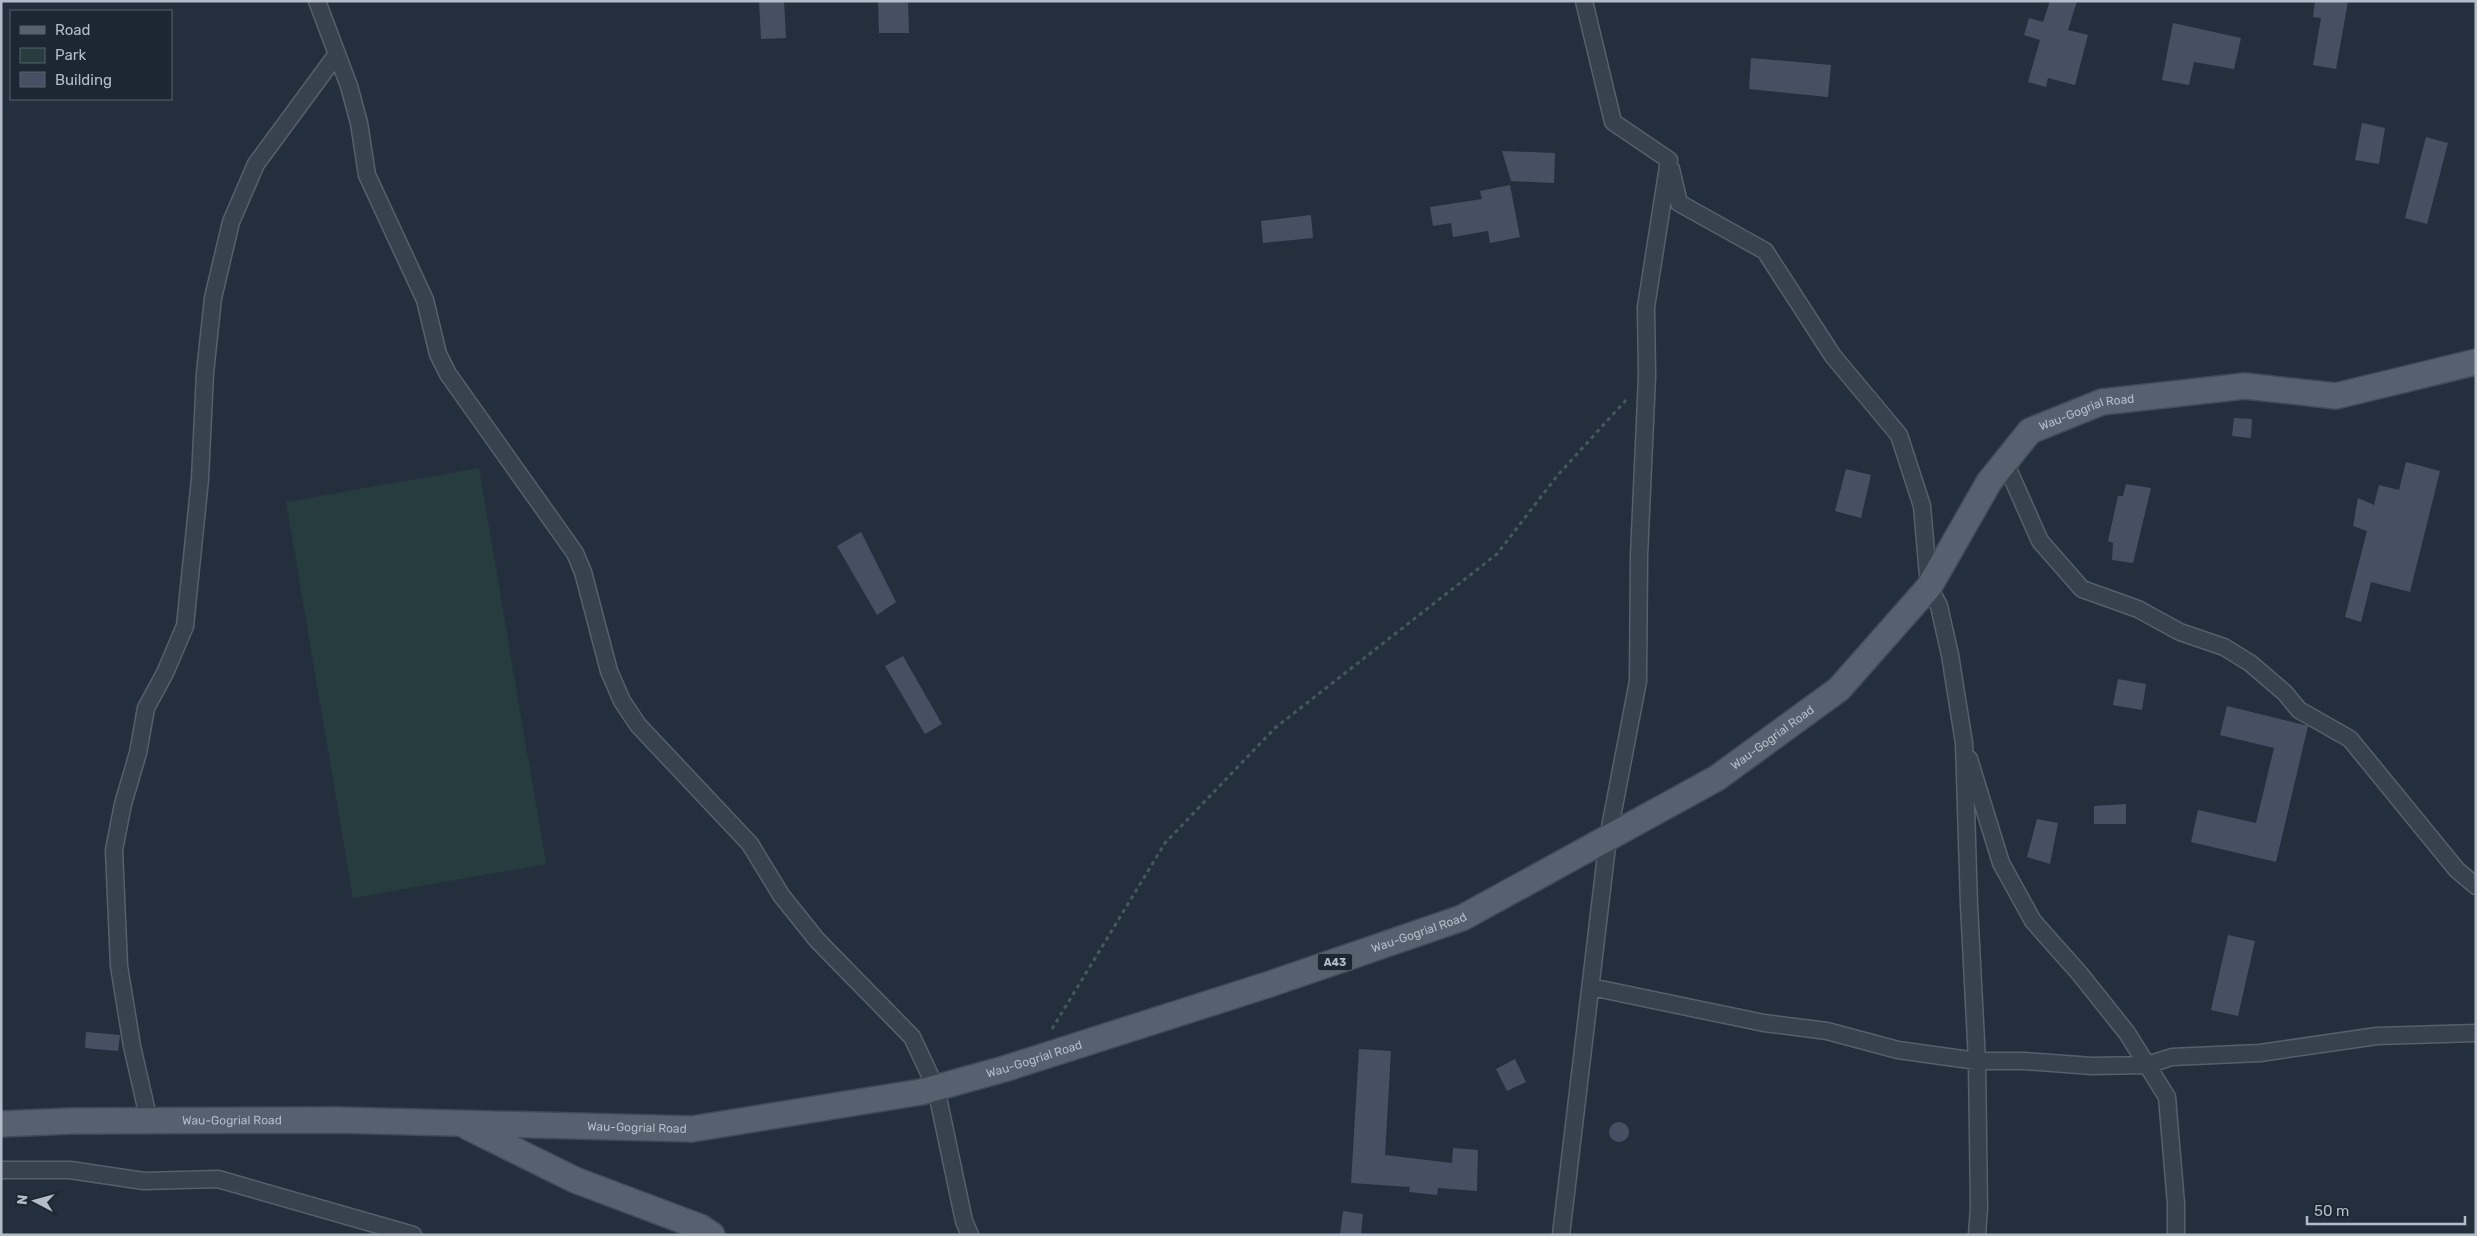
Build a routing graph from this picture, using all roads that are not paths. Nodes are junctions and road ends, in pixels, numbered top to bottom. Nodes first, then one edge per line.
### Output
1 (317, 1) edge
2 (1584, 1) edge
3 (338, 54) junction
4 (1668, 160) junction
5 (2476, 362) edge
6 (2005, 462) junction
7 (1929, 587) junction
8 (1964, 743) junction
9 (1608, 838) junction
10 (2476, 886) edge
11 (1591, 987) junction
12 (2476, 1033) edge
13 (1977, 1061) junction
14 (2147, 1065) junction
15 (936, 1088) junction
16 (149, 1121) junction
17 (1, 1124) edge
18 (462, 1124) junction
19 (1, 1170) edge
20 (413, 1235) edge
21 (712, 1235) edge
22 (970, 1235) edge
23 (1561, 1235) edge
24 (1977, 1235) edge
25 (2176, 1235) edge

1 - 3 street
2 - 4 street
3 - 15 street
3 - 16 street
4 - 7 street
4 - 9 street
5 - 6 main road, Wau-Gogrial Road / A43
6 - 7 main road, Wau-Gogrial Road / A43
6 - 10 street
7 - 8 street
7 - 9 main road, Wau-Gogrial Road / A43
8 - 13 street
8 - 14 street
9 - 11 street
9 - 15 main road, Wau-Gogrial Road / A43
11 - 13 street
11 - 23 street
12 - 14 street
13 - 14 street
13 - 24 street
14 - 25 street
15 - 18 main road, Wau-Gogrial Road / A43
15 - 22 street
16 - 17 main road, Wau-Gogrial Road / A43
16 - 18 main road, Wau-Gogrial Road / A43
18 - 21 main road
19 - 20 street

